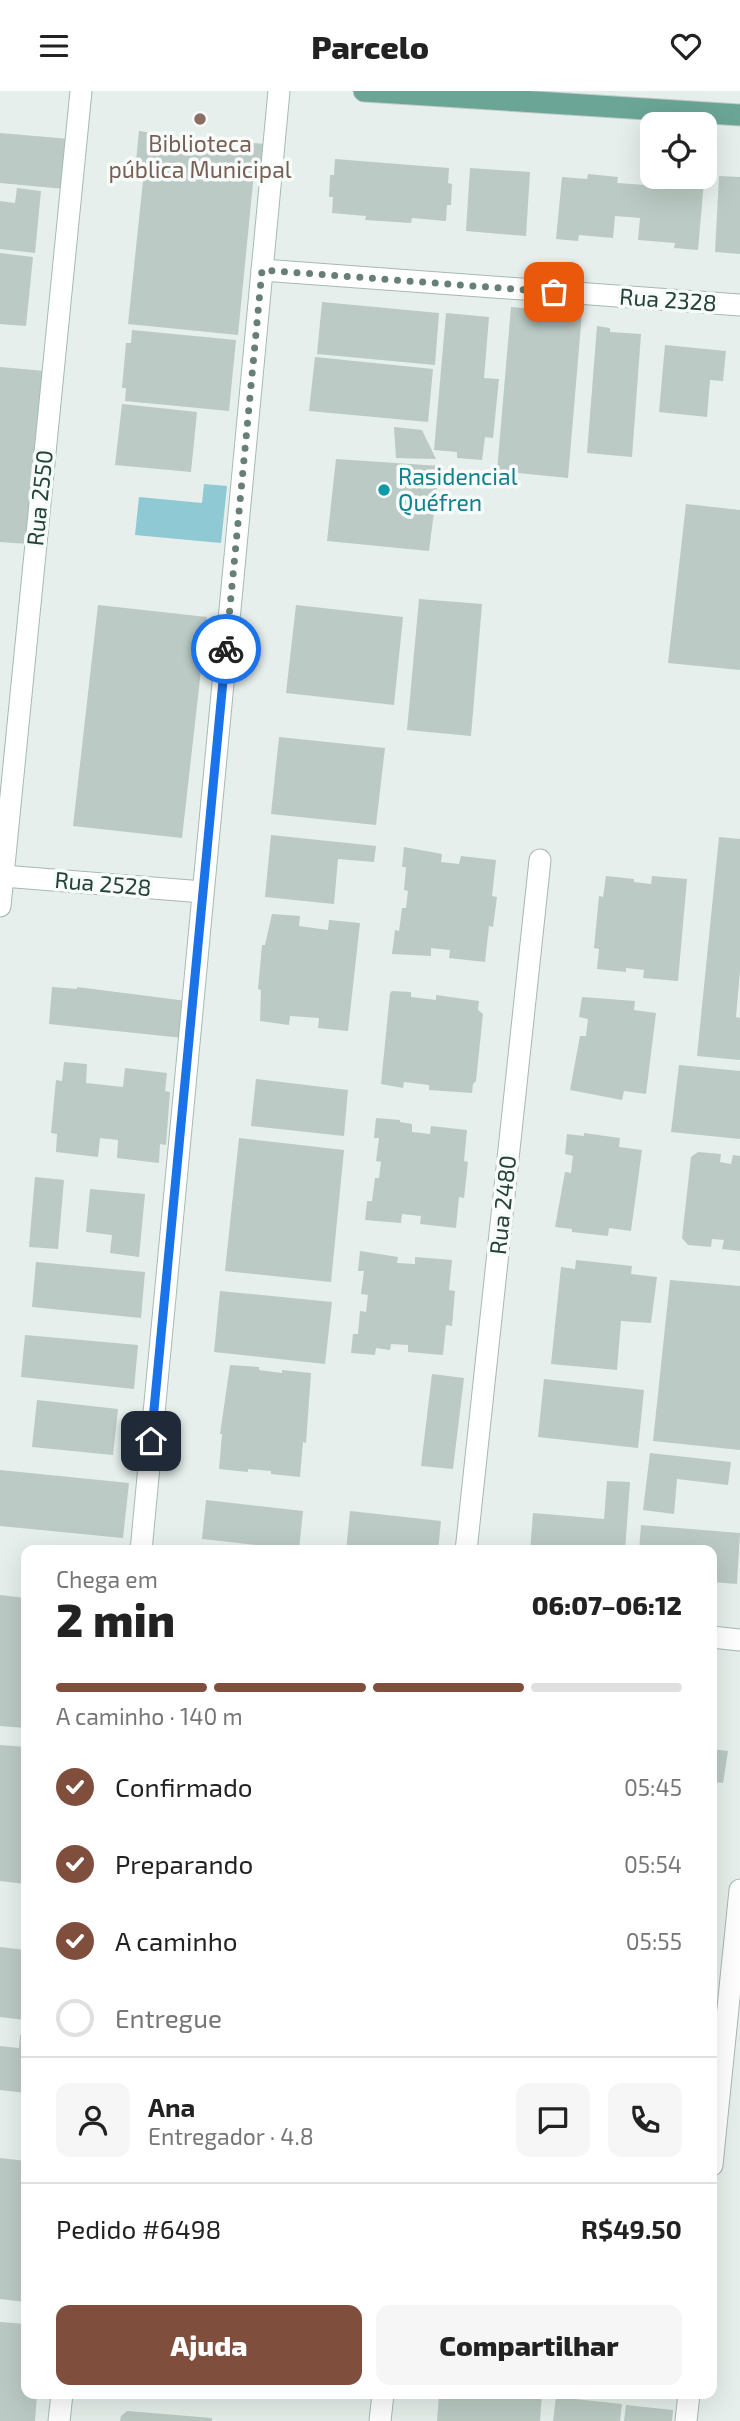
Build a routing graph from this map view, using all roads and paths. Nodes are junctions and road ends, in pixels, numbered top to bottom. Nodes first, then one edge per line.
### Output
1 (80, 91) edge
2 (279, 91) edge
3 (365, 91) edge
4 (623, 99) edge
5 (740, 115) edge
6 (262, 270) junction
7 (740, 305) edge
8 (540, 860) dead end
9 (3, 876) junction
10 (203, 892) junction
11 (0, 906) edge
12 (142, 1545) edge
13 (467, 1545) edge
14 (717, 1638) edge
15 (740, 1640) edge
16 (740, 1890) edge
17 (717, 2116) edge
18 (61, 2399) edge
19 (382, 2399) edge
20 (688, 2399) edge
21 (59, 2421) edge
22 (380, 2421) edge
23 (686, 2421) edge

1 - 9 main road, Rua 2550
2 - 6 main road
3 - 4 main road
4 - 5 main road
6 - 7 main road, Rua 2328
6 - 10 main road
8 - 13 main road, Rua 2480
9 - 10 main road, Rua 2528
9 - 11 main road, Rua 2550
10 - 12 main road
14 - 15 main road
16 - 17 main road
18 - 21 main road
19 - 22 main road
20 - 23 main road

